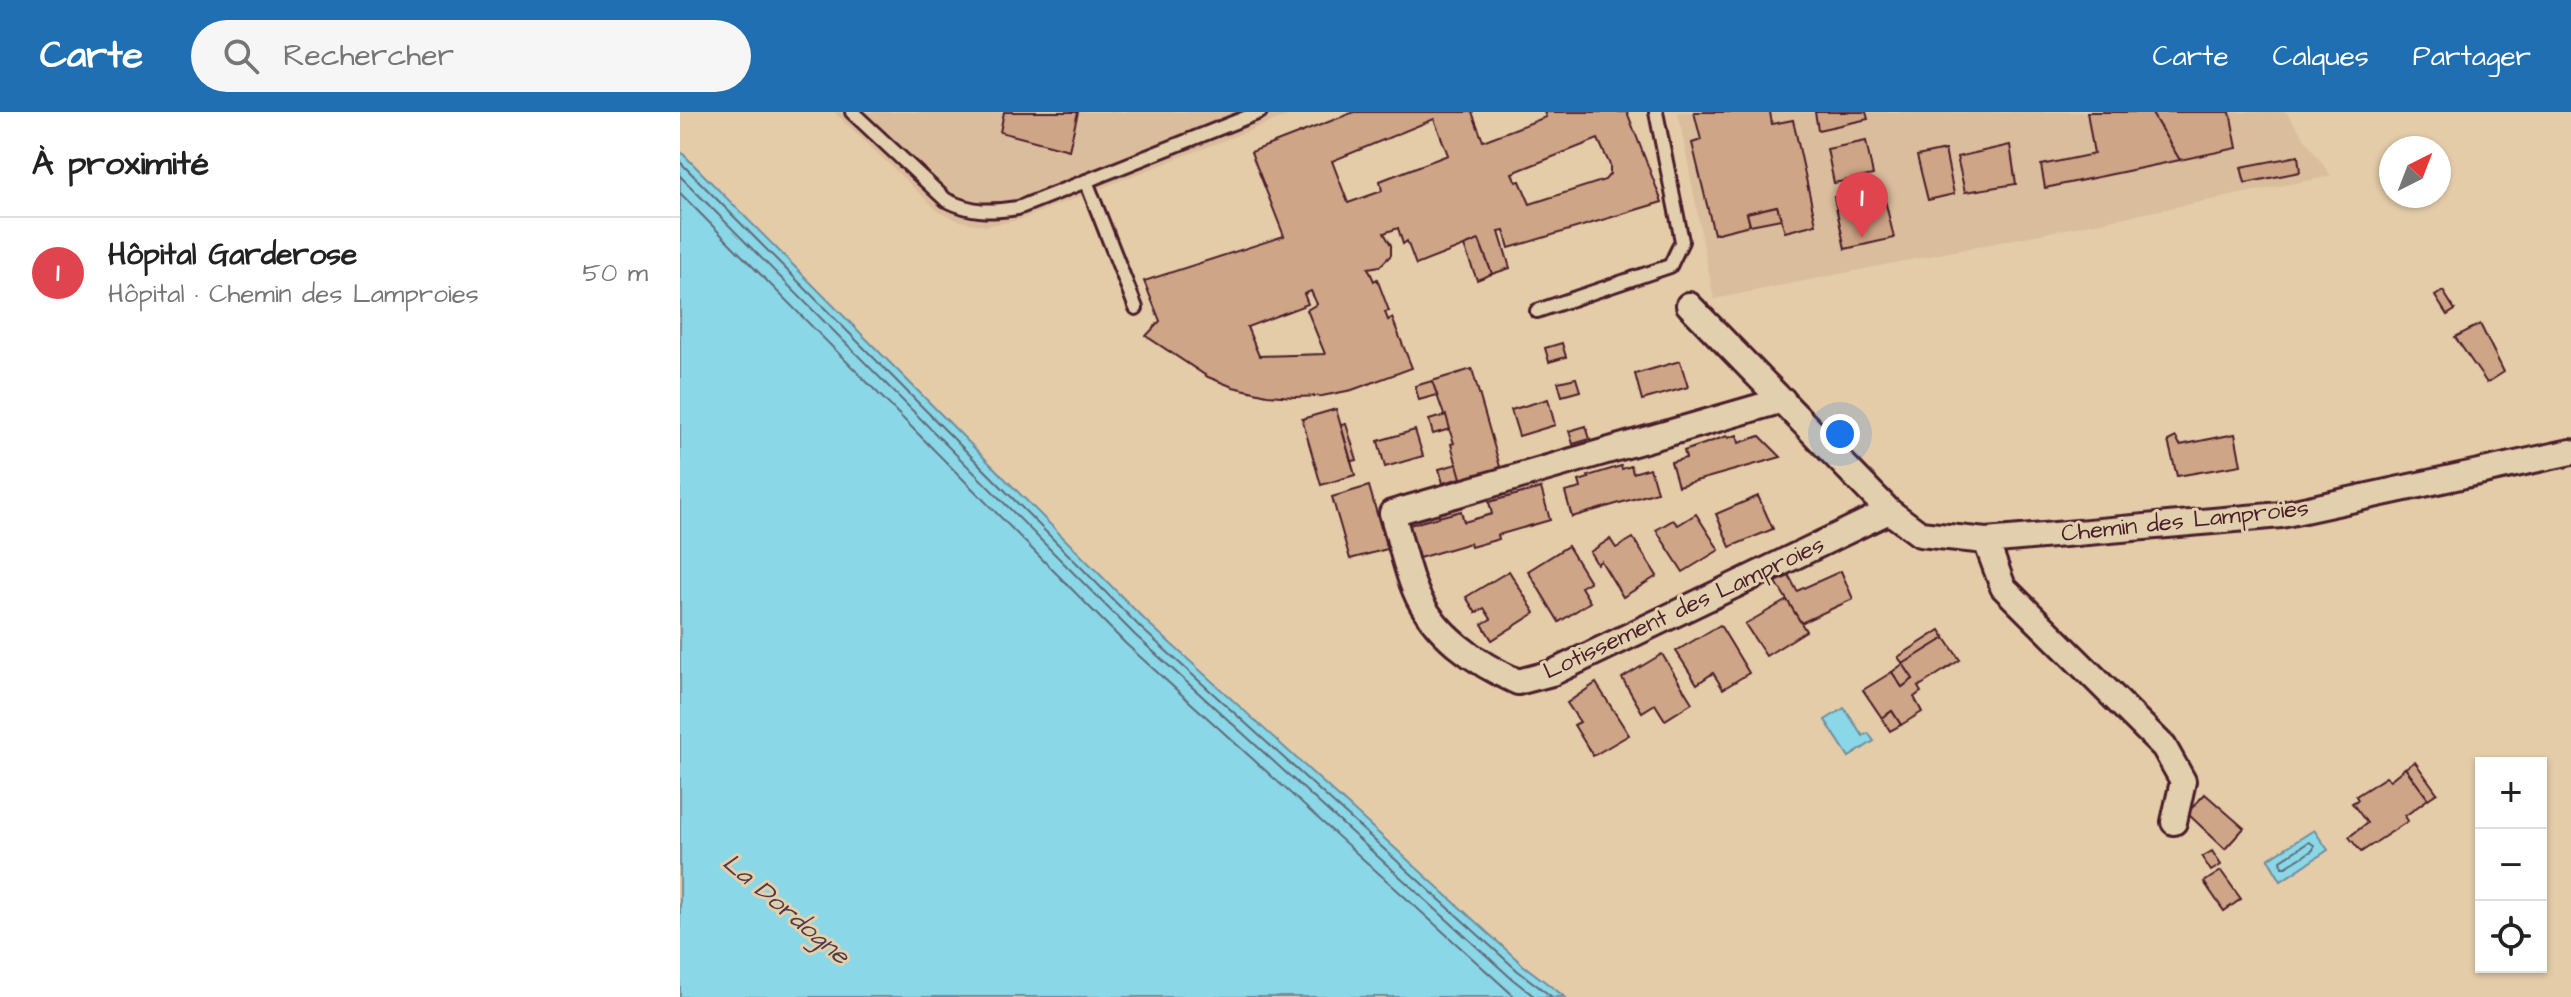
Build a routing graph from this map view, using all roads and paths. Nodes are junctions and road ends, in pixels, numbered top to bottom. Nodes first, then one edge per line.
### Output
1 (852, 112) edge
2 (1260, 112) edge
3 (1656, 112) edge
4 (1086, 181) junction
5 (1689, 305) dead end
6 (1136, 308) dead end
7 (1537, 311) dead end
8 (1783, 400) junction
9 (2571, 452) edge
10 (1889, 511) junction
11 (1986, 541) junction
12 (2174, 822) dead end

1 - 4 lane
2 - 4 lane
3 - 7 lane
4 - 6 lane
5 - 8 street, Chemin des Lamproies
8 - 10 street, Chemin des Lamproies
8 - 10 street, Lotissement des Lamproies
9 - 11 street, Chemin des Lamproies
10 - 11 street, Chemin des Lamproies
11 - 12 street

